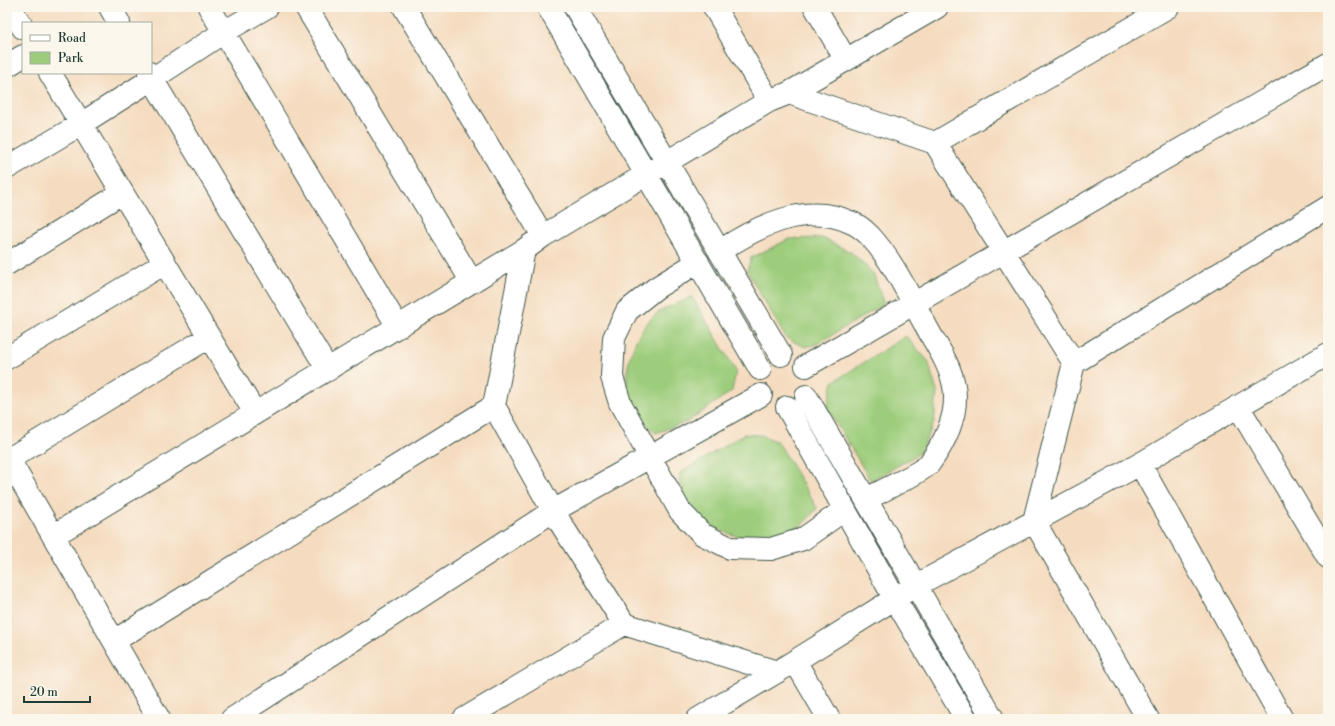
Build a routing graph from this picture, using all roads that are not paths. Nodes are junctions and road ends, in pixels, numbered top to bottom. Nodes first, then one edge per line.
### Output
1 (10, 7) edge
2 (110, 7) edge
3 (209, 7) edge
4 (267, 7) edge
5 (306, 7) edge
6 (404, 7) edge
7 (548, 7) edge
8 (575, 7) edge
9 (714, 7) edge
10 (815, 7) edge
11 (937, 7) edge
12 (1168, 7) edge
13 (915, 13) edge
14 (118, 22) edge
15 (22, 26) edge
16 (224, 32) junction
17 (22, 57) edge
18 (846, 60) junction
19 (1328, 64) edge
20 (7, 66) edge
21 (51, 74) edge
22 (150, 76) edge
23 (779, 97) junction
24 (81, 124) junction
25 (935, 142) junction
26 (667, 163) junction
27 (7, 168) edge
28 (647, 175) junction
29 (122, 193) junction
30 (1328, 207) edge
31 (544, 236) junction
32 (524, 250) junction
33 (720, 251) junction
34 (1004, 251) junction
35 (698, 262) junction
36 (165, 263) junction
37 (7, 264) edge
38 (472, 282) junction
39 (914, 304) junction
40 (398, 327) junction
41 (209, 337) junction
42 (1328, 354) edge
43 (781, 355) junction
44 (7, 358) edge
45 (1074, 363) junction
46 (806, 366) junction
47 (760, 369) junction
48 (328, 370) junction
49 (761, 395) junction
50 (806, 396) junction
51 (494, 406) junction
52 (1238, 406) junction
53 (787, 408) junction
54 (255, 414) junction
55 (8, 457) edge
56 (651, 457) junction
57 (1140, 464) junction
58 (866, 499) junction
59 (844, 510) junction
60 (553, 511) junction
61 (1034, 521) junction
62 (53, 536) junction
63 (1328, 557) edge
64 (915, 586) junction
65 (895, 599) junction
66 (624, 624) junction
67 (114, 641) junction
68 (786, 667) junction
69 (159, 719) edge
70 (232, 719) edge
71 (464, 719) edge
72 (698, 719) edge
73 (829, 719) edge
74 (966, 719) edge
75 (993, 719) edge
76 (1148, 719) edge
77 (1282, 719) edge

1 - 15 street
2 - 14 street
3 - 16 street
4 - 16 street
5 - 38 street
6 - 31 street
7 - 28 street
8 - 26 street
9 - 23 street
10 - 18 street
11 - 13 street
12 - 25 street
13 - 18 street
16 - 22 street
16 - 40 street
17 - 20 street
18 - 23 street
19 - 34 street
21 - 24 street
22 - 24 street
22 - 48 street
23 - 25 street
23 - 26 street
24 - 27 street
24 - 29 street
25 - 34 street
26 - 28 street
26 - 33 street
28 - 31 street
28 - 35 street
29 - 36 street
29 - 37 street
30 - 45 street
31 - 32 street
32 - 38 street
32 - 51 street
33 - 39 street
33 - 43 street
34 - 39 street
34 - 45 street
35 - 47 street
35 - 56 street
36 - 41 street
36 - 44 street
38 - 40 street
39 - 46 street
39 - 58 street
40 - 48 street
41 - 54 street
41 - 55 street
42 - 52 street
43 - 46 street
43 - 47 street
45 - 61 street
46 - 50 street
47 - 49 street
48 - 54 street
49 - 53 street
49 - 56 street
50 - 53 street
50 - 58 street
51 - 60 street
51 - 67 street
52 - 57 street
52 - 63 street
53 - 59 street
54 - 62 street
55 - 62 street
56 - 59 street
56 - 60 street
57 - 61 street
57 - 77 street
58 - 64 street
59 - 65 street
60 - 66 street
60 - 70 street
61 - 64 street
61 - 76 street
62 - 67 street
64 - 65 street
64 - 75 street
65 - 68 street
65 - 74 street
66 - 68 street
66 - 71 street
67 - 69 street
68 - 72 street
68 - 73 street

